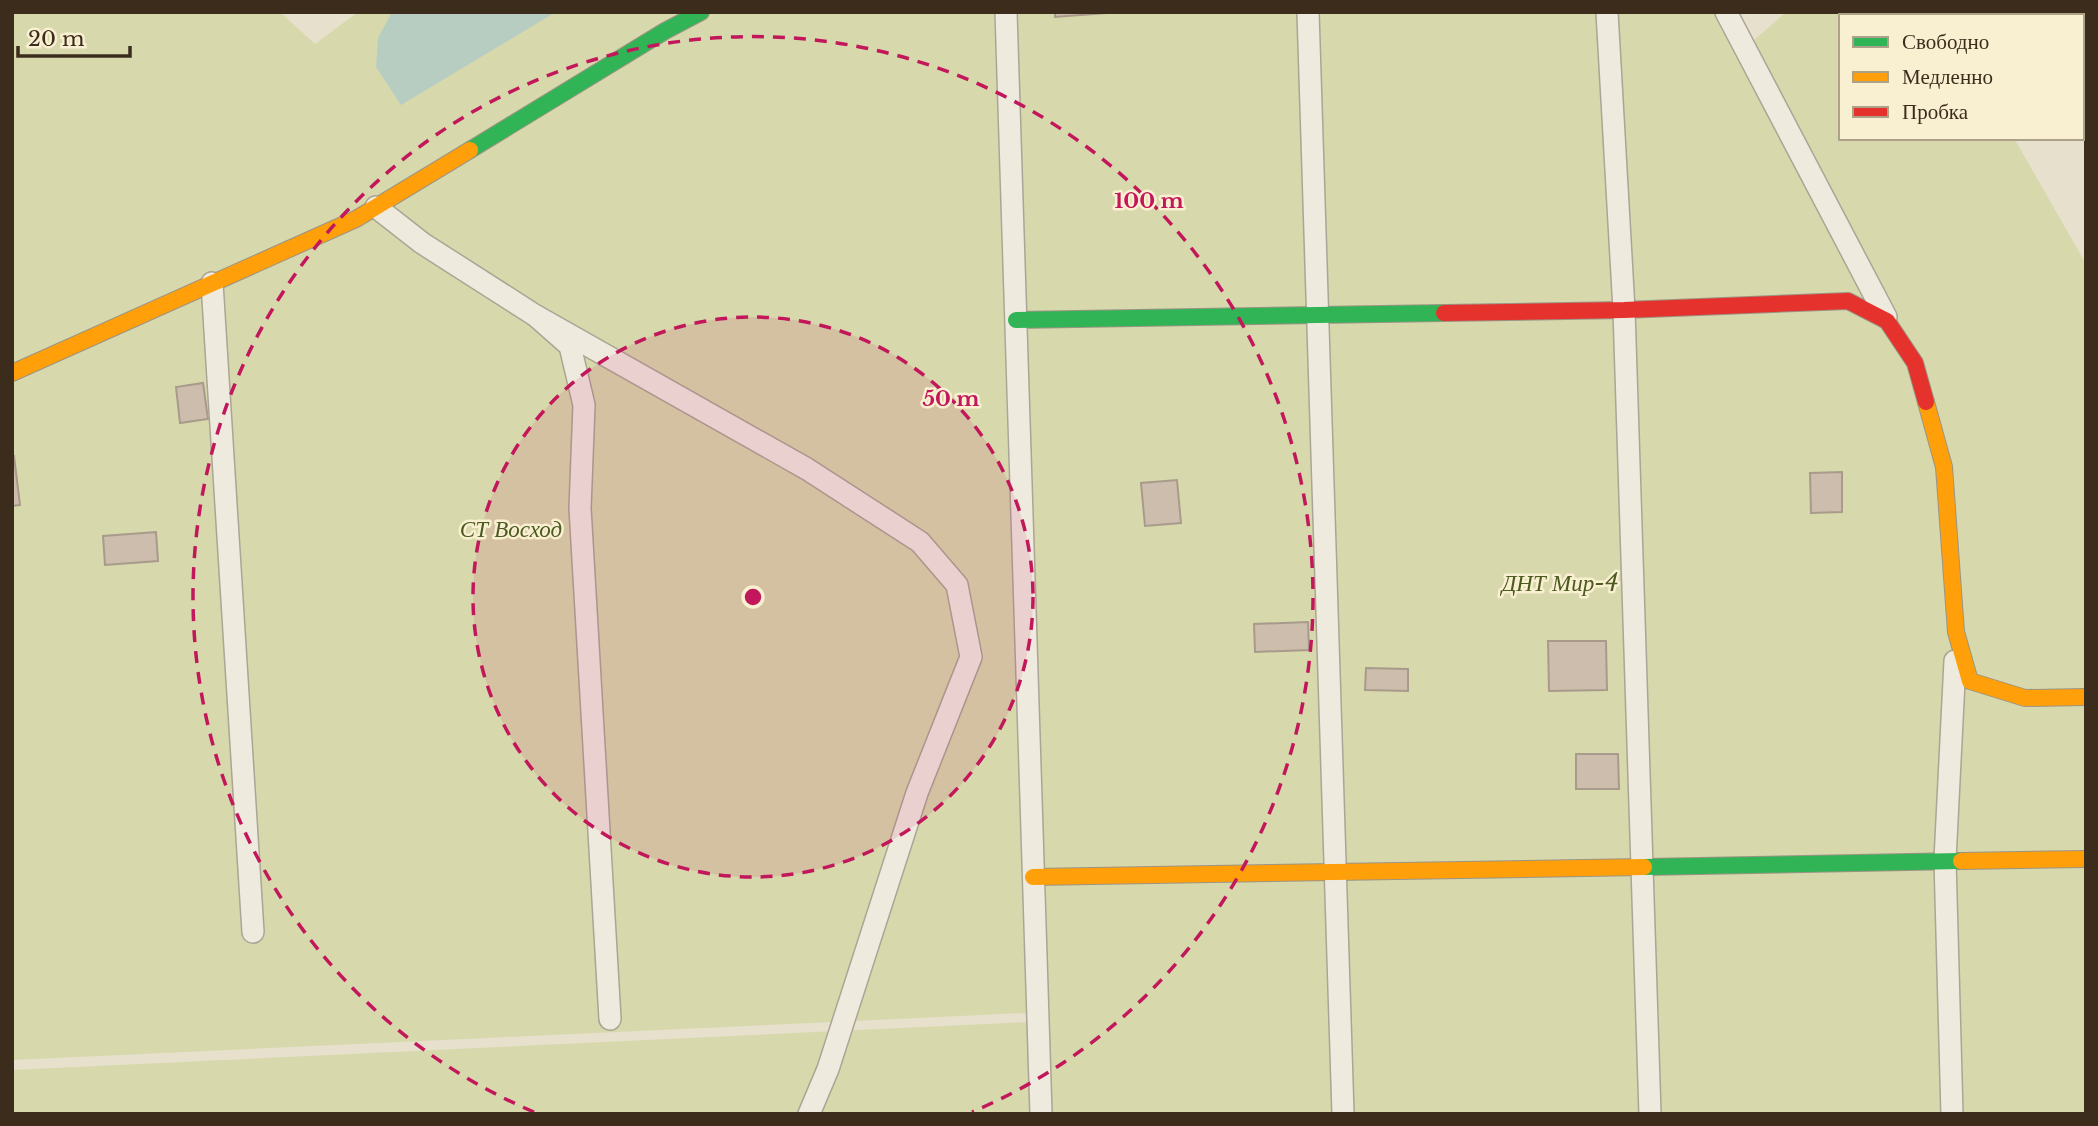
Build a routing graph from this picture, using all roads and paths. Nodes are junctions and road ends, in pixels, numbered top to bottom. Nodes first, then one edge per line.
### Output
1 (701, 12) edge
2 (1006, 12) edge
3 (1308, 12) edge
4 (1606, 12) edge
5 (1726, 12) edge
6 (376, 207) junction
7 (212, 283) junction
8 (1624, 310) junction
9 (536, 316) junction
10 (1317, 316) junction
11 (1016, 320) junction
12 (1887, 321) junction
13 (12, 373) edge
14 (1956, 632) junction
15 (2086, 697) edge
16 (2086, 859) edge
17 (1945, 860) junction
18 (1642, 867) junction
19 (1336, 873) junction
20 (1033, 877) junction
21 (253, 932) dead end
22 (610, 1019) dead end
23 (809, 1114) edge
24 (1041, 1114) edge
25 (1343, 1114) edge
26 (1650, 1114) edge
27 (1952, 1114) edge

1 - 6 street
2 - 11 lane
3 - 10 lane
4 - 8 lane
5 - 12 lane
6 - 7 street
6 - 9 lane
7 - 13 street
7 - 21 lane
8 - 10 street
8 - 12 street
8 - 18 lane
9 - 22 lane
9 - 23 lane
10 - 11 street
10 - 19 lane
11 - 20 lane
12 - 14 street
14 - 15 street
14 - 17 lane
16 - 17 street
17 - 18 street
17 - 27 lane
18 - 19 street
18 - 26 lane
19 - 20 street
19 - 25 lane
20 - 24 lane

